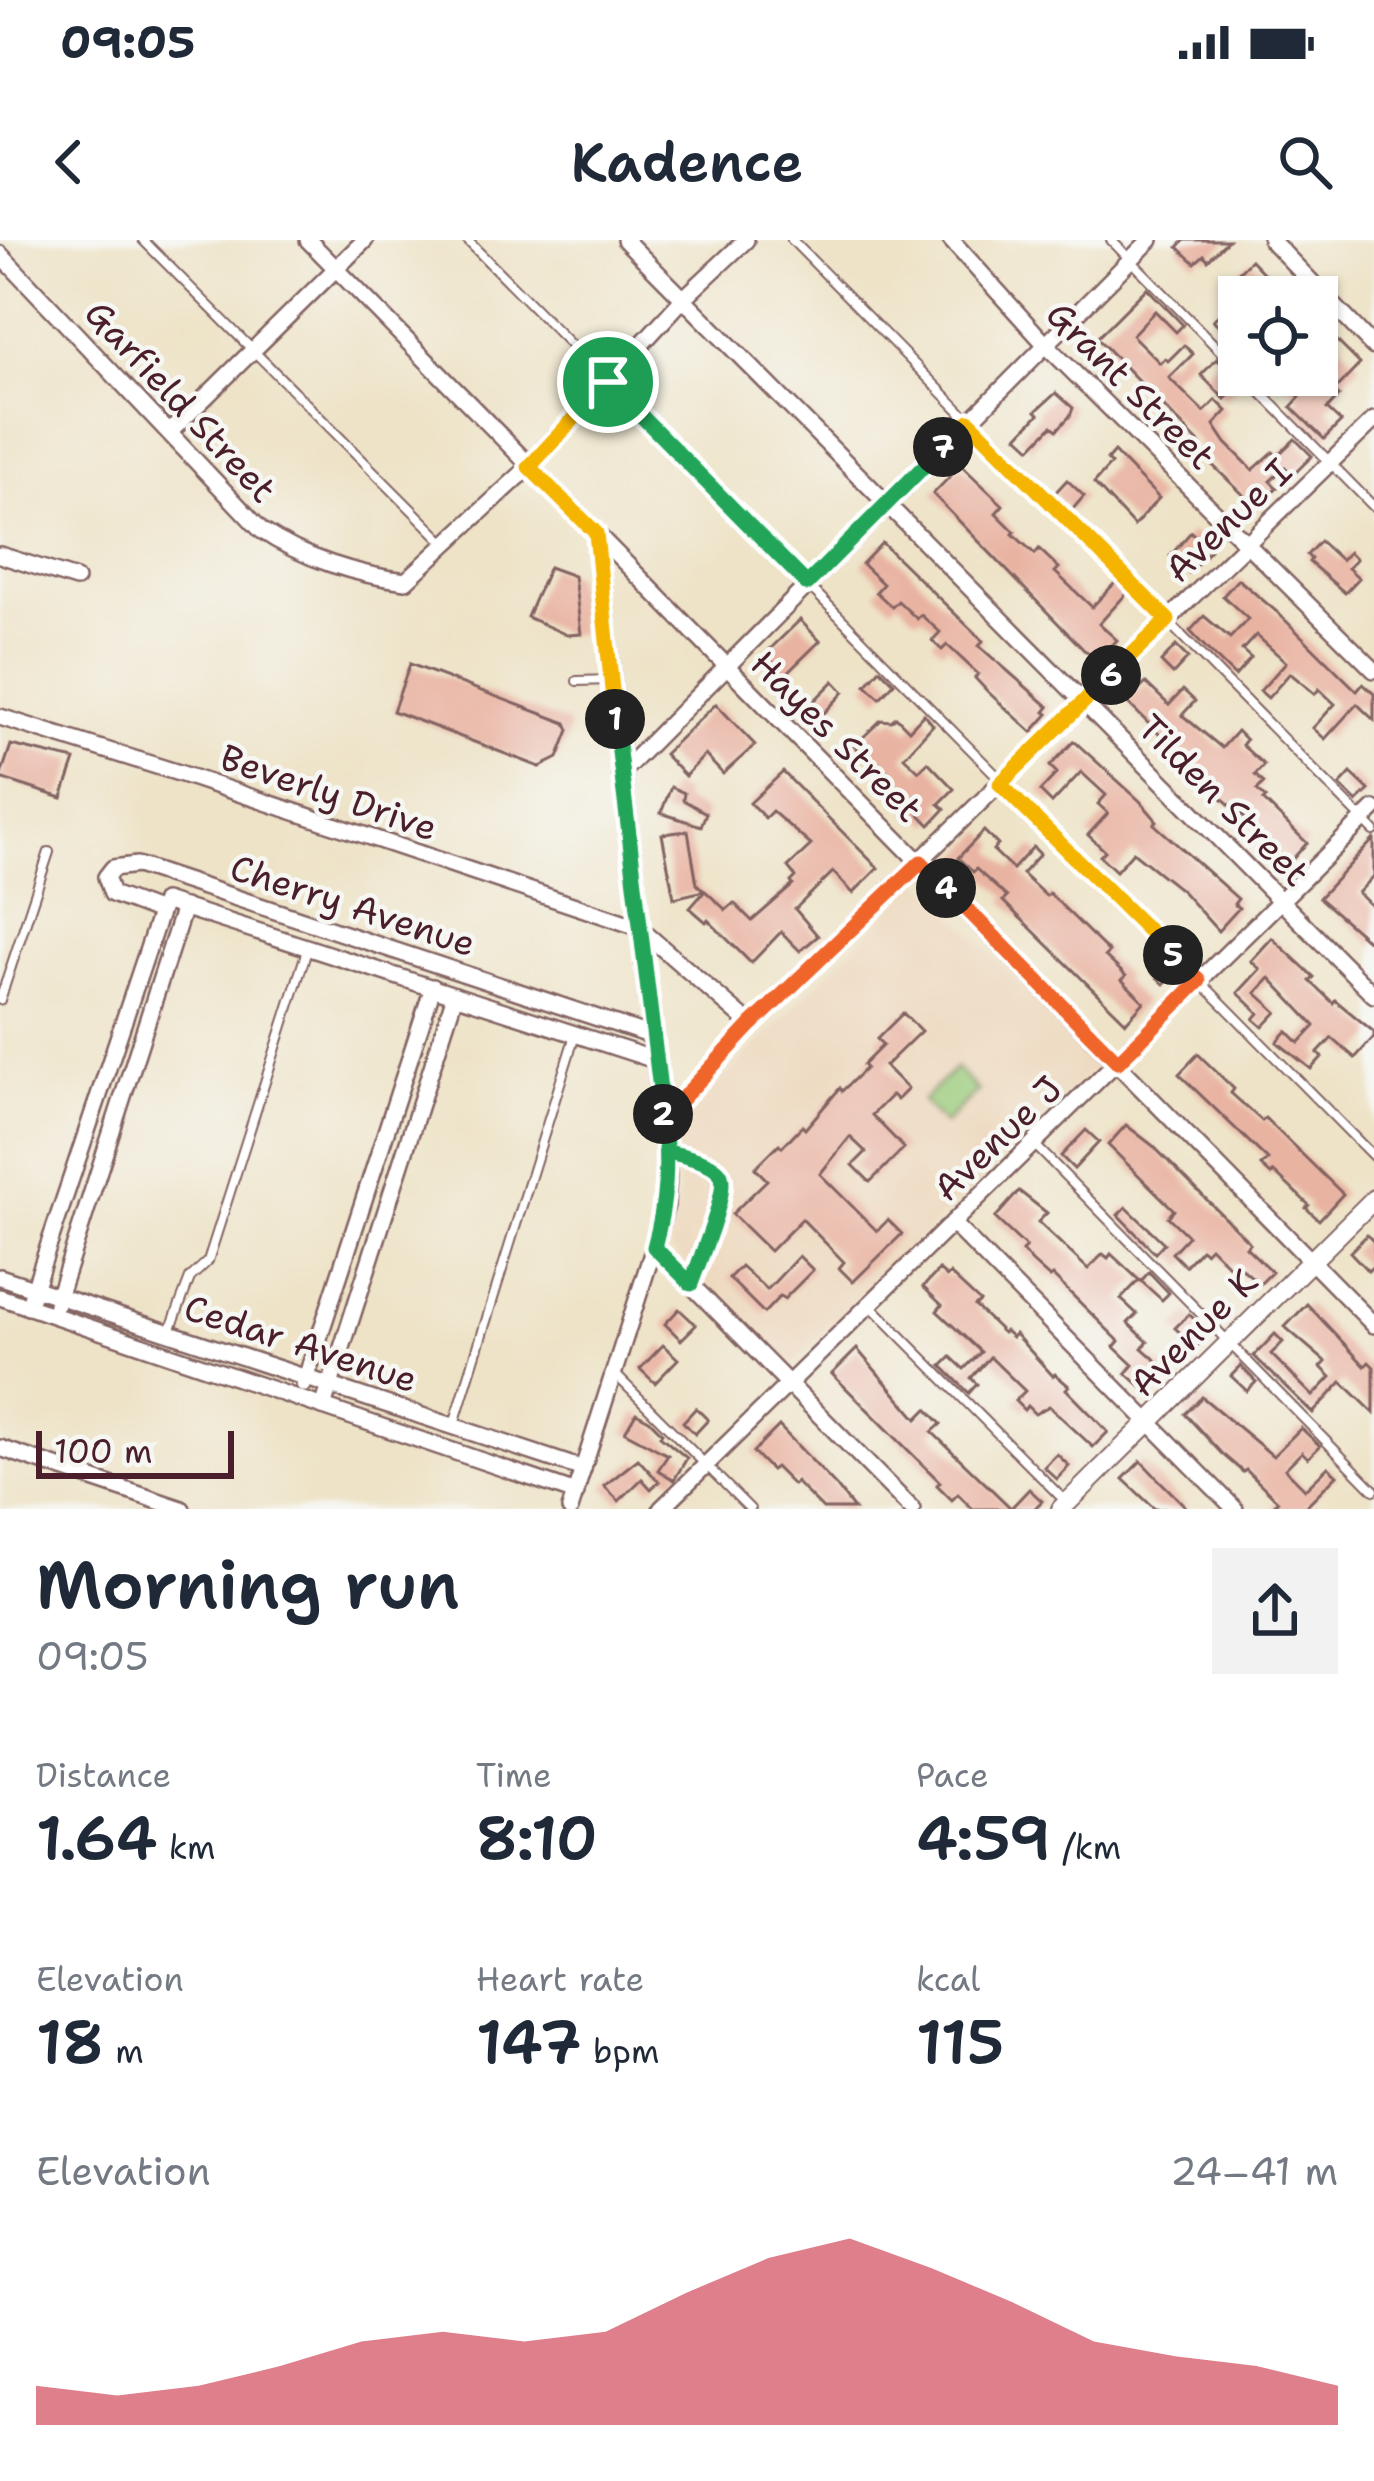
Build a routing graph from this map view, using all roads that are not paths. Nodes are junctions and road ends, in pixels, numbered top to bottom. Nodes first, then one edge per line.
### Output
1 (143, 240) edge
2 (308, 240) edge
3 (365, 240) edge
4 (467, 240) edge
5 (625, 240) edge
6 (746, 240) edge
7 (792, 240) edge
8 (951, 240) edge
9 (1111, 240) edge
10 (1150, 240) edge
11 (1271, 240) edge
12 (0, 254) edge
13 (1131, 260) junction
14 (336, 269) junction
15 (683, 299) junction
16 (1046, 345) junction
17 (1374, 346) edge
18 (1218, 348) edge
19 (253, 350) junction
20 (608, 382) junction
21 (1265, 396) edge
22 (1374, 420) edge
23 (969, 421) junction
24 (170, 432) junction
25 (1330, 462) junction
26 (529, 467) junction
27 (885, 504) junction
28 (1374, 507) edge
29 (596, 533) junction
30 (446, 544) junction
31 (1247, 544) junction
32 (0, 555) edge
33 (76, 579) dead end
34 (807, 584) junction
35 (1168, 620) junction
36 (725, 668) junction
37 (1374, 670) edge
38 (611, 680) junction
39 (577, 681) dead end
40 (1084, 701) junction
41 (0, 717) edge
42 (620, 774) junction
43 (1000, 784) junction
44 (1370, 820) edge
45 (49, 852) dead end
46 (921, 862) junction
47 (1281, 901) junction
48 (162, 907) junction
49 (184, 907) junction
50 (638, 927) junction
51 (309, 946) junction
52 (1199, 981) junction
53 (433, 987) junction
54 (455, 995) junction
55 (1374, 995) edge
56 (0, 1000) edge
57 (751, 1025) junction
58 (575, 1035) junction
59 (652, 1036) junction
60 (655, 1060) junction
61 (1118, 1062) junction
62 (96, 1104) junction
63 (118, 1112) junction
64 (664, 1118) junction
65 (1034, 1144) junction
66 (666, 1151) junction
67 (1374, 1157) edge
68 (364, 1197) junction
69 (1374, 1199) edge
70 (387, 1204) junction
71 (952, 1224) junction
72 (654, 1247) junction
73 (1312, 1260) junction
74 (0, 1276) edge
75 (691, 1284) junction
76 (35, 1286) junction
77 (59, 1294) junction
78 (0, 1297) edge
79 (870, 1305) junction
80 (28, 1307) junction
81 (53, 1314) junction
82 (1374, 1325) edge
83 (170, 1331) junction
84 (1228, 1343) junction
85 (614, 1373) junction
86 (306, 1377) junction
87 (791, 1383) junction
88 (330, 1385) junction
89 (299, 1398) junction
90 (323, 1407) junction
91 (1149, 1422) junction
92 (453, 1426) junction
93 (0, 1448) edge
94 (706, 1466) junction
95 (583, 1469) junction
96 (1374, 1490) edge
97 (573, 1501) edge
98 (140, 1502) edge
99 (1064, 1507) edge
100 (182, 1509) edge
101 (590, 1509) edge
102 (662, 1509) edge
103 (750, 1509) edge
104 (912, 1509) edge
105 (1235, 1509) edge

1 - 19 lane
2 - 14 street, Hayes Street
3 - 14 street
4 - 20 lane
5 - 15 street, Tilden Street
6 - 15 street
7 - 23 lane
8 - 16 street, Grant Street
9 - 13 lane
10 - 13 street
11 - 17 street
12 - 24 street, Garfield Street
13 - 16 street
13 - 18 lane
14 - 19 street
14 - 26 street, Hayes Street
15 - 20 street
15 - 27 street, Tilden Street
16 - 23 street
16 - 31 street, Grant Street
19 - 24 street
19 - 30 lane
20 - 26 street
20 - 34 lane
21 - 25 lane
22 - 25 street, Avenue I
23 - 27 street
23 - 35 lane
24 - 30 street, Garfield Street
25 - 28 lane
25 - 31 street, Avenue I
26 - 29 street, Hayes Street
26 - 30 street
27 - 34 street
27 - 40 street, Tilden Street
29 - 36 street, Hayes Street
29 - 38 street
31 - 35 street, Avenue I
31 - 37 street, Grant Street
32 - 33 street
34 - 36 street
34 - 43 lane
35 - 40 street, Avenue I
35 - 44 lane
36 - 42 street
36 - 46 street, Hayes Street
38 - 39 lane
38 - 42 street
40 - 43 street, Avenue I
40 - 47 street, Tilden Street
41 - 50 street, Beverly Drive
42 - 50 street
43 - 46 street, Avenue I
43 - 52 lane
44 - 47 street, Avenue J
45 - 56 lane
46 - 57 street, Avenue I
46 - 61 street, Hayes Street
47 - 52 street, Avenue J
47 - 55 street, Tilden Street
48 - 49 street, Cherry Avenue
48 - 59 street, Cherry Avenue
48 - 62 street
49 - 51 street, Cherry Avenue
49 - 63 street
50 - 57 street
50 - 59 street
51 - 53 street, Cherry Avenue
51 - 83 lane
52 - 61 street, Avenue J
52 - 67 lane
53 - 54 street, Cherry Avenue
53 - 68 street
54 - 58 street, Cherry Avenue
54 - 70 street
57 - 64 street, Avenue I
58 - 60 street, Cherry Avenue
58 - 92 lane
59 - 60 street
60 - 64 street
61 - 65 street, Avenue J
61 - 73 street, Hayes Street
62 - 63 street
62 - 76 street
63 - 77 street
64 - 66 street
65 - 71 street, Avenue J
65 - 84 lane
66 - 72 street
66 - 75 lane
68 - 70 street
68 - 86 street
69 - 73 street, Avenue K
70 - 88 street
71 - 79 street, Avenue J
71 - 91 street
72 - 75 street
72 - 85 street
73 - 82 street, Hayes Street
73 - 84 street, Avenue K
74 - 76 street, Cedar Avenue
75 - 87 street
76 - 77 street, Cedar Avenue
76 - 80 street
77 - 81 street
77 - 83 street, Cedar Avenue
78 - 80 street, Cedar Avenue
79 - 87 street, Avenue J
79 - 99 lane
80 - 81 street, Cedar Avenue
81 - 89 street, Cedar Avenue
83 - 86 street, Cedar Avenue
84 - 91 street, Avenue K
84 - 96 lane
85 - 94 lane
85 - 95 street
86 - 88 street, Cedar Avenue
86 - 89 street
87 - 94 street, Avenue J
87 - 104 street
88 - 90 street
88 - 92 street, Cedar Avenue
89 - 90 street, Cedar Avenue
90 - 97 street, Cedar Avenue
91 - 99 street, Avenue K
91 - 105 street
92 - 95 street, Cedar Avenue
93 - 98 street
94 - 102 street, Avenue J
94 - 103 lane
95 - 97 street
97 - 101 street
98 - 100 street

